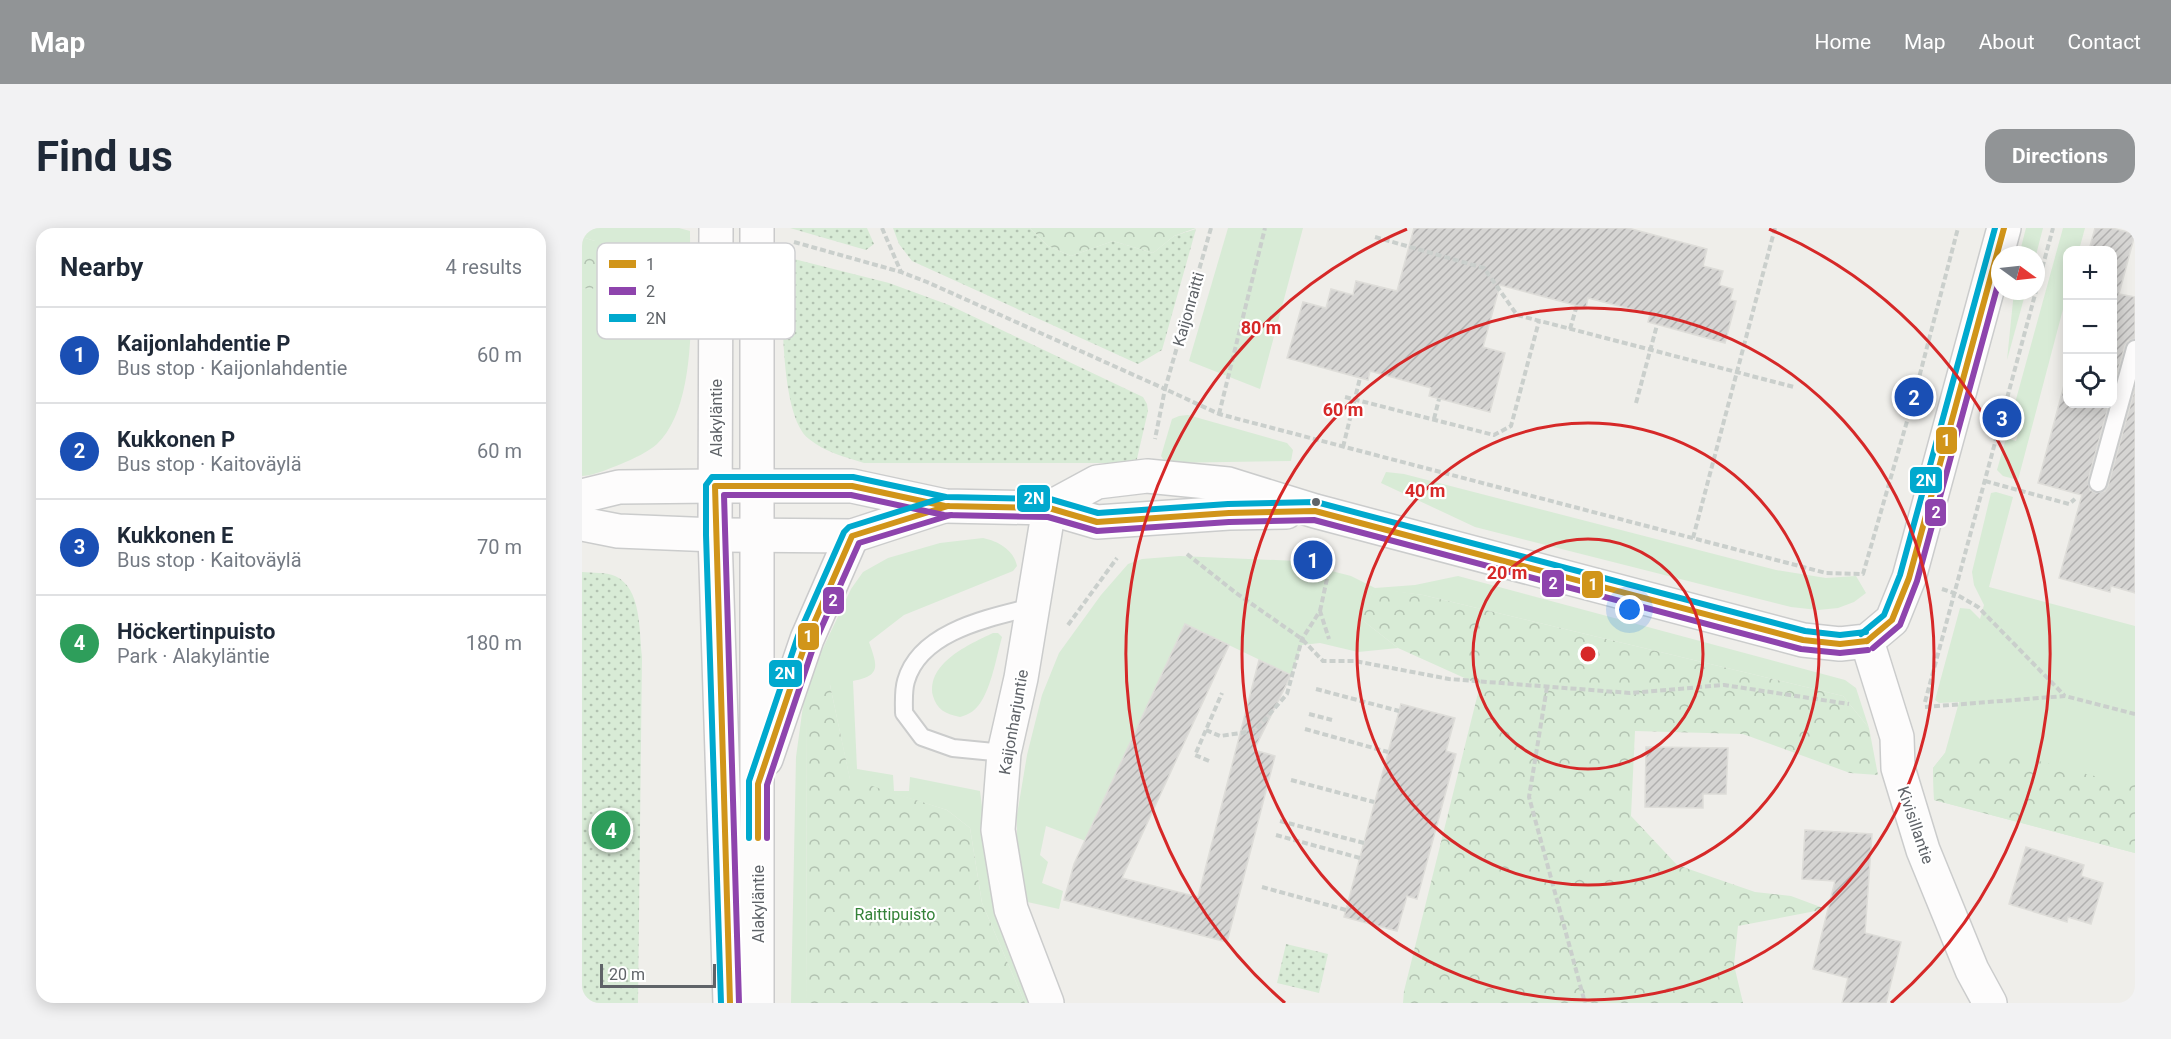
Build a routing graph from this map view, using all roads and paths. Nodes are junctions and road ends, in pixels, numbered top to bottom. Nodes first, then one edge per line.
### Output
1 (716, 228) edge
2 (882, 228) edge
3 (1211, 228) edge
4 (1265, 228) edge
5 (1774, 228) edge
6 (1958, 228) edge
7 (2004, 228) edge
8 (2053, 228) edge
9 (1376, 237) dead end
10 (790, 241) dead end
11 (716, 243) edge
12 (902, 272) junction
13 (1577, 305) dead end
14 (1539, 321) junction
15 (1657, 325) dead end
16 (1570, 329) junction
17 (716, 339) edge
18 (757, 339) edge
19 (2135, 348) edge
20 (1650, 350) junction
21 (1737, 372) junction
22 (1360, 378) dead end
23 (1794, 387) dead end
24 (1165, 389) junction
25 (1344, 397) dead end
26 (1354, 399) junction
27 (1439, 399) dead end
28 (1636, 403) dead end
29 (1218, 414) junction
30 (1434, 420) junction
31 (1343, 447) junction
32 (1147, 476) junction
33 (1985, 481) junction
34 (2098, 483) joint
35 (715, 486) junction
36 (757, 486) junction
37 (582, 496) edge
38 (945, 506) junction
39 (1049, 508) junction
40 (1315, 511) junction
41 (582, 524) edge
42 (715, 535) junction
43 (757, 535) junction
44 (852, 536) junction
45 (1692, 538) junction
46 (1186, 552) dead end
47 (1119, 555) dead end
48 (1329, 565) dead end
49 (1954, 593) junction
50 (1032, 607) junction
51 (1320, 611) junction
52 (1066, 628) dead end
53 (1302, 639) junction
54 (1329, 639) dead end
55 (1867, 641) junction
56 (1547, 687) junction
57 (1316, 688) dead end
58 (1222, 693) dead end
59 (2065, 696) junction
60 (1890, 710) junction
61 (1399, 711) dead end
62 (1309, 714) dead end
63 (2135, 714) edge
64 (1332, 720) dead end
65 (1305, 729) dead end
66 (1206, 730) junction
67 (1388, 752) dead end
68 (1004, 753) junction
69 (1209, 761) dead end
70 (1291, 780) dead end
71 (758, 784) junction
72 (1374, 802) dead end
73 (1280, 820) dead end
74 (1276, 836) dead end
75 (1364, 843) dead end
76 (1360, 858) dead end
77 (1262, 887) dead end
78 (1346, 910) dead end
79 (730, 1003) edge
80 (757, 1003) edge
81 (1047, 1003) edge
82 (1585, 1003) edge
83 (1990, 1003) edge

1 - 11 street, Alakyläntie
2 - 12 path
3 - 24 path, Kaijonraitti
4 - 29 path
5 - 21 path
6 - 45 path
7 - 55 street
8 - 33 path
9 - 14 path
10 - 12 path
12 - 24 path
13 - 16 path
14 - 16 path
14 - 30 path
15 - 20 path
16 - 20 path
17 - 35 street, Alakyläntie
18 - 36 street, Alakyläntie
19 - 34 lane
20 - 21 path
20 - 28 path
21 - 23 path
21 - 45 path
22 - 26 path
24 - 29 path
24 - 32 path, Kaijonraitti
25 - 26 path
26 - 30 path
26 - 31 path
27 - 30 path
29 - 31 path
31 - 45 path
32 - 39 street
32 - 40 street
33 - 34 path
33 - 49 path
35 - 36 street
35 - 37 street
35 - 42 street, Alakyläntie
36 - 38 street
36 - 43 street, Alakyläntie
38 - 39 street
38 - 44 street
39 - 40 street
39 - 50 street, Kaijonharjuntie
40 - 55 street
41 - 42 street
42 - 43 street
42 - 79 street, Alakyläntie
43 - 44 street
43 - 71 street, Alakyläntie
44 - 71 street
46 - 53 path
47 - 52 path
48 - 51 path
49 - 59 path
49 - 59 path
50 - 68 street, Kaijonharjuntie
50 - 68 lane
51 - 53 path
51 - 54 path
53 - 56 path
53 - 66 path
55 - 60 street, Kivisillantie
56 - 60 path
56 - 82 path
57 - 61 path
58 - 66 path
59 - 63 path
60 - 83 street, Kivisillantie
62 - 64 path
65 - 67 path
66 - 69 path
68 - 81 street, Kaijonharjuntie
70 - 72 path
71 - 80 street, Alakyläntie
73 - 75 path
74 - 76 path
77 - 78 path

